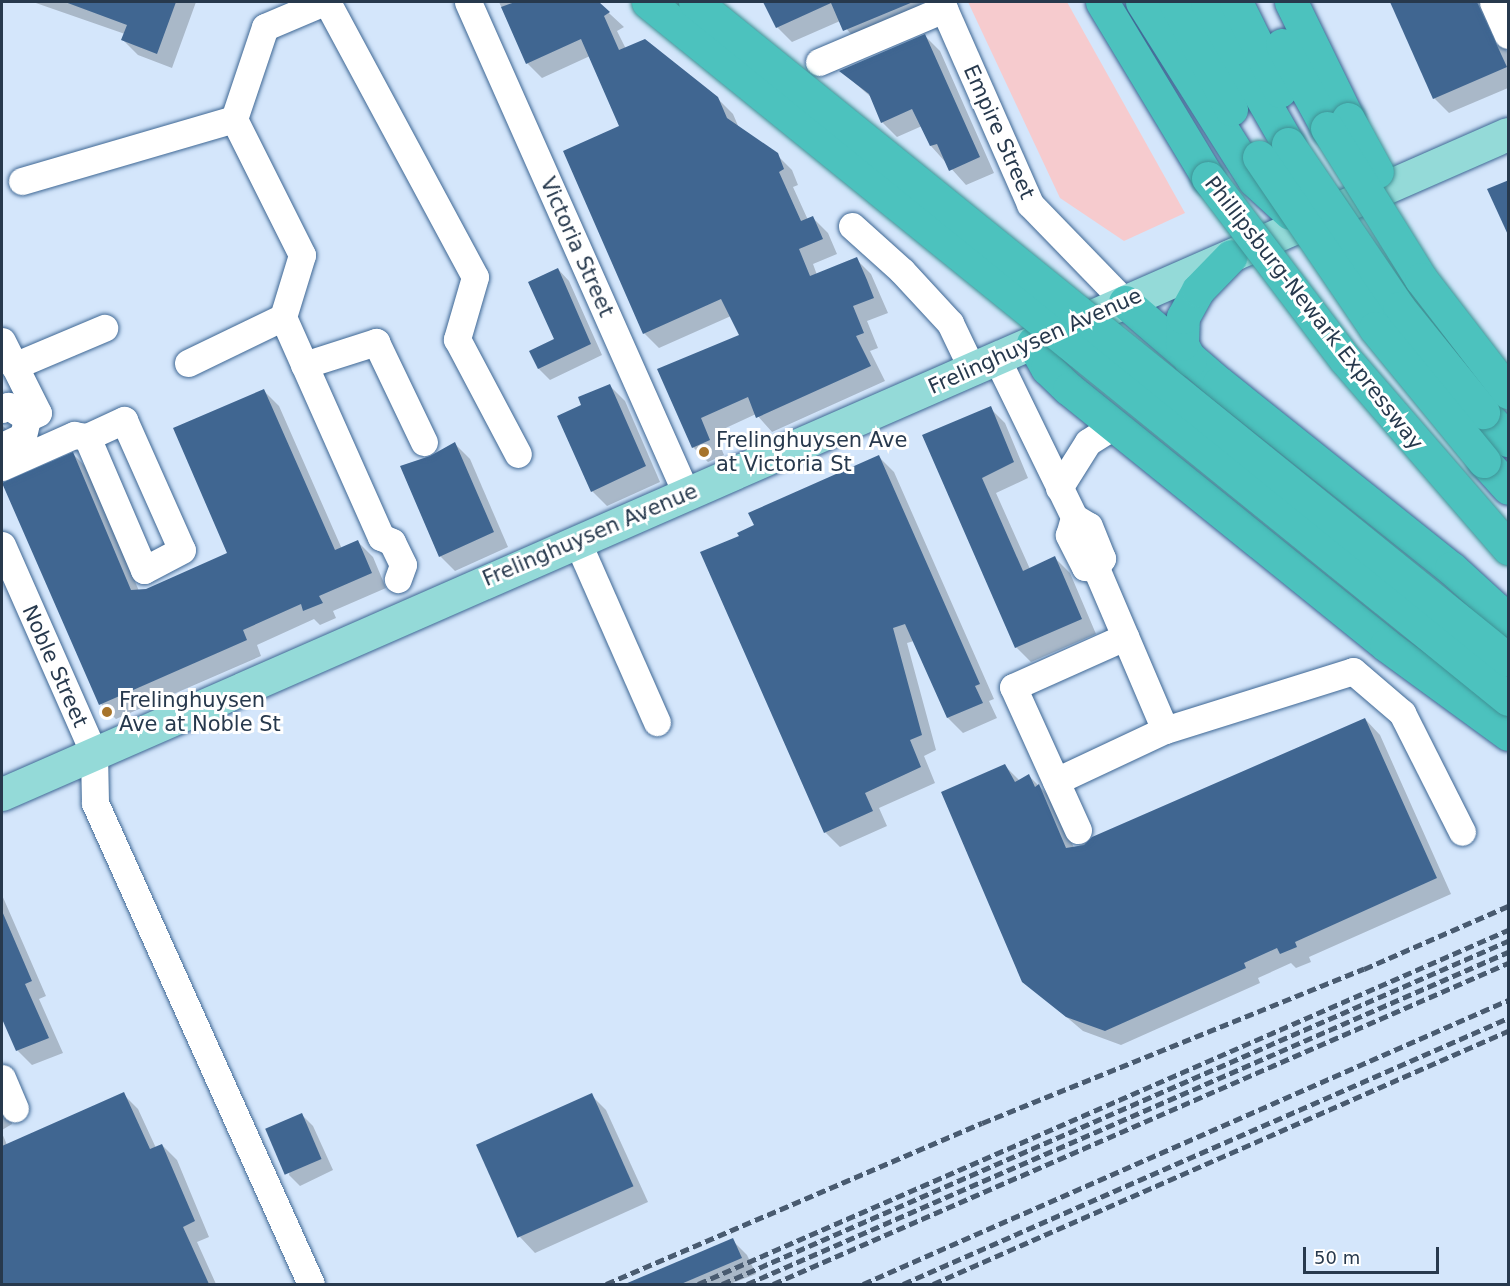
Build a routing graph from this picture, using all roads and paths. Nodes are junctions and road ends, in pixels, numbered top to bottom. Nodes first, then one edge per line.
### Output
1 (326, 2) edge
2 (468, 2) edge
3 (648, 2) edge
4 (695, 2) edge
5 (1102, 2) edge
6 (1142, 2) edge
7 (1175, 2) edge
8 (1207, 2) edge
9 (1236, 2) edge
10 (1260, 2) edge
11 (1291, 2) edge
12 (1493, 2) edge
13 (943, 5) edge
14 (1509, 35) edge
15 (819, 62) dead end
16 (234, 119) junction
17 (1509, 134) edge
18 (1295, 141) junction
19 (22, 181) dead end
20 (852, 226) dead end
21 (1231, 255) junction
22 (1125, 302) junction
23 (283, 317) junction
24 (105, 328) dead end
25 (2, 341) edge
26 (1033, 343) junction
27 (1190, 360) junction
28 (188, 363) dead end
29 (984, 364) junction
30 (304, 365) junction
31 (14, 366) junction
32 (1509, 368) edge
33 (1509, 392) edge
34 (14, 414) edge
35 (1114, 426) junction
36 (87, 437) junction
37 (1509, 440) edge
38 (424, 442) dead end
39 (2, 446) edge
40 (518, 454) dead end
41 (2, 467) edge
42 (1059, 488) junction
43 (1509, 488) edge
44 (686, 493) junction
45 (577, 541) junction
46 (2, 545) edge
47 (1509, 548) edge
48 (417, 609) junction
49 (1509, 620) edge
50 (1125, 637) junction
51 (1509, 660) edge
52 (1509, 699) edge
53 (657, 722) dead end
54 (1165, 730) junction
55 (1509, 734) edge
56 (94, 754) junction
57 (1056, 781) junction
58 (2, 794) edge
59 (1078, 830) dead end
60 (1462, 832) dead end
61 (2, 1078) edge
62 (15, 1108) dead end
63 (310, 1284) edge

1 - 16 street
1 - 40 street
2 - 44 street, Victoria Street
3 - 52 highway, bridge
4 - 51 highway, bridge
5 - 47 highway, Phillipsburg-Newark Expressway, bridge
6 - 18 highway
7 - 18 highway, Phillipsburg-Newark Expressway
8 - 18 highway, Phillipsburg-Newark Expressway
9 - 18 highway
10 - 18 highway
11 - 18 highway, Phillipsburg-Newark Expressway
12 - 14 street
13 - 15 street
13 - 22 street, Empire Street
16 - 19 street
16 - 23 street
17 - 21 main road, Frelinghuysen Avenue
18 - 32 highway, Phillipsburg-Newark Expressway, bridge
18 - 33 highway, bridge
18 - 37 highway, bridge
18 - 43 highway, Phillipsburg-Newark Expressway, bridge
20 - 29 street
21 - 22 main road, Frelinghuysen Avenue
21 - 27 highway
22 - 26 main road, Frelinghuysen Avenue
22 - 27 highway
23 - 28 street
23 - 30 street
24 - 31 street
25 - 31 street
26 - 29 main road, Frelinghuysen Avenue
26 - 35 highway
27 - 49 highway
29 - 42 street
29 - 44 main road, Frelinghuysen Avenue
30 - 38 street
30 - 48 street
31 - 34 street
34 - 39 street
35 - 42 street
35 - 55 highway
36 - 36 street
36 - 41 street
42 - 50 street
44 - 45 main road, Frelinghuysen Avenue
45 - 48 main road, Frelinghuysen Avenue
45 - 53 street
46 - 56 street, Noble Street
48 - 56 main road, Frelinghuysen Avenue
50 - 54 street
50 - 57 street
54 - 57 street
54 - 60 street
56 - 58 main road, Frelinghuysen Avenue
56 - 63 street
57 - 59 street
61 - 62 street

